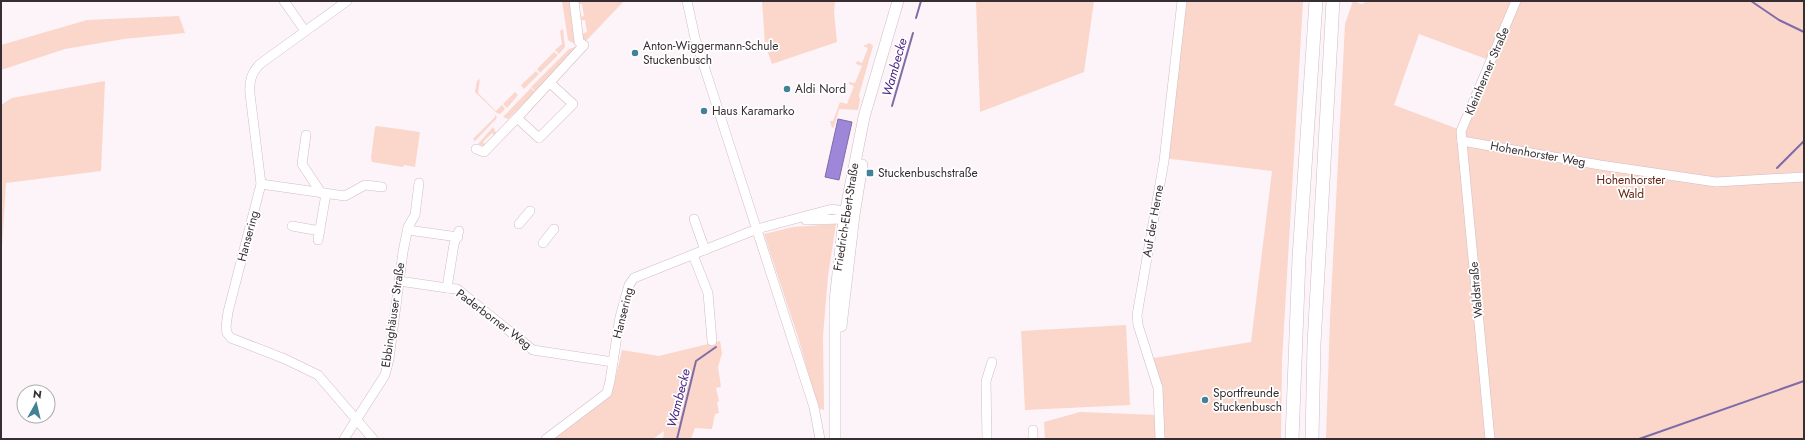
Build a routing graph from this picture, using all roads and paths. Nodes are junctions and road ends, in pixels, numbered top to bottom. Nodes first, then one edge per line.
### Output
1 (284, 1) edge
2 (347, 1) edge
3 (574, 1) edge
4 (687, 1) edge
5 (898, 1) edge
6 (905, 1) edge
7 (1182, 1) edge
8 (1316, 1) edge
9 (1333, 1) edge
10 (1516, 1) edge
11 (305, 31) junction
12 (550, 83) junction
13 (517, 118) junction
14 (306, 135) dead end
15 (1462, 141) junction
16 (476, 149) dead end
17 (1804, 177) edge
18 (419, 182) dead end
19 (261, 184) junction
20 (382, 187) dead end
21 (323, 193) junction
22 (530, 211) dead end
23 (848, 215) junction
24 (694, 219) dead end
25 (518, 224) dead end
26 (292, 226) dead end
27 (554, 229) dead end
28 (757, 229) junction
29 (408, 230) junction
30 (543, 242) dead end
31 (705, 250) junction
32 (693, 255) junction
33 (399, 281) junction
34 (447, 288) junction
35 (712, 341) dead end
36 (613, 362) junction
37 (992, 362) dead end
38 (1312, 406) junction
39 (357, 420) junction
40 (344, 439) edge
41 (373, 439) edge
42 (546, 439) edge
43 (820, 439) edge
44 (835, 439) edge
45 (839, 439) edge
46 (987, 439) edge
47 (1160, 439) edge
48 (1292, 439) edge
49 (1312, 439) edge
50 (1318, 439) edge
51 (1490, 439) edge

1 - 11 street
2 - 11 street, Hansering
3 - 12 street
4 - 28 street
5 - 23 main road, Friedrich-Ebert-Straße
6 - 23 main road, Friedrich-Ebert-Straße
7 - 47 street, Auf der Herne
8 - 48 highway
9 - 38 highway
10 - 15 street, Kleinherner Straße
11 - 19 street, Hansering
12 - 13 street
12 - 13 street
13 - 16 street
14 - 21 street
15 - 17 street, Hohenhorster Weg
15 - 51 street, Waldstraße
18 - 29 street, Ebbinghäuser Straße
19 - 21 street
19 - 39 street, Hansering
20 - 21 street
21 - 26 street
22 - 25 street
23 - 28 street, Hansering
23 - 44 main road, Friedrich-Ebert-Straße
23 - 45 main road, Friedrich-Ebert-Straße
24 - 31 street
27 - 30 street
28 - 31 street, Hansering
28 - 43 street
29 - 33 street, Ebbinghäuser Straße
29 - 34 street, Paderborner Weg
31 - 32 street, Hansering
32 - 35 street
32 - 36 street, Hansering
33 - 34 street, Paderborner Weg
33 - 39 street, Ebbinghäuser Straße
34 - 36 street, Paderborner Weg
36 - 42 street, Hansering
37 - 46 street
38 - 49 highway
38 - 50 highway
39 - 40 street, Ebbinghäuser Straße
39 - 41 street, Hansering

